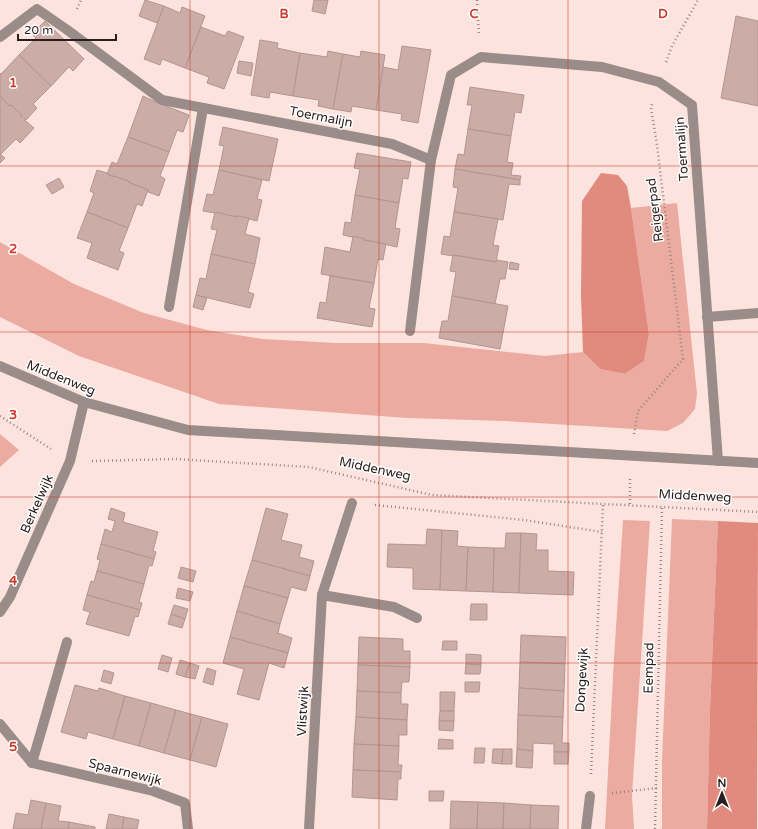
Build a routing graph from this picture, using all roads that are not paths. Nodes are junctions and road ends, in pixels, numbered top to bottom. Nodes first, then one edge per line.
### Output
1 (0, 36) edge
2 (203, 108) junction
3 (431, 160) junction
4 (169, 307) dead end
5 (758, 313) edge
6 (708, 317) junction
7 (410, 331) dead end
8 (0, 366) edge
9 (84, 402) junction
10 (718, 461) junction
11 (758, 463) edge
12 (352, 503) road end
13 (322, 595) junction
14 (0, 612) edge
15 (417, 618) dead end
16 (67, 642) dead end
17 (0, 724) edge
18 (32, 763) junction
19 (590, 796) road end
20 (188, 829) edge
21 (309, 829) edge
22 (586, 829) edge

1 - 2 street, Toermalijn
2 - 3 street, Toermalijn
2 - 4 street
3 - 6 street, Toermalijn
3 - 7 street
5 - 6 street
6 - 10 street, Toermalijn
8 - 9 street, Middenweg
9 - 10 street, Middenweg
9 - 14 street, Berkelwijk
10 - 11 street, Middenweg
12 - 13 street, Vlistwijk
13 - 15 street
13 - 21 street, Vlistwijk
16 - 18 street
17 - 18 street
18 - 20 street, Spaarnewijk
19 - 22 street

